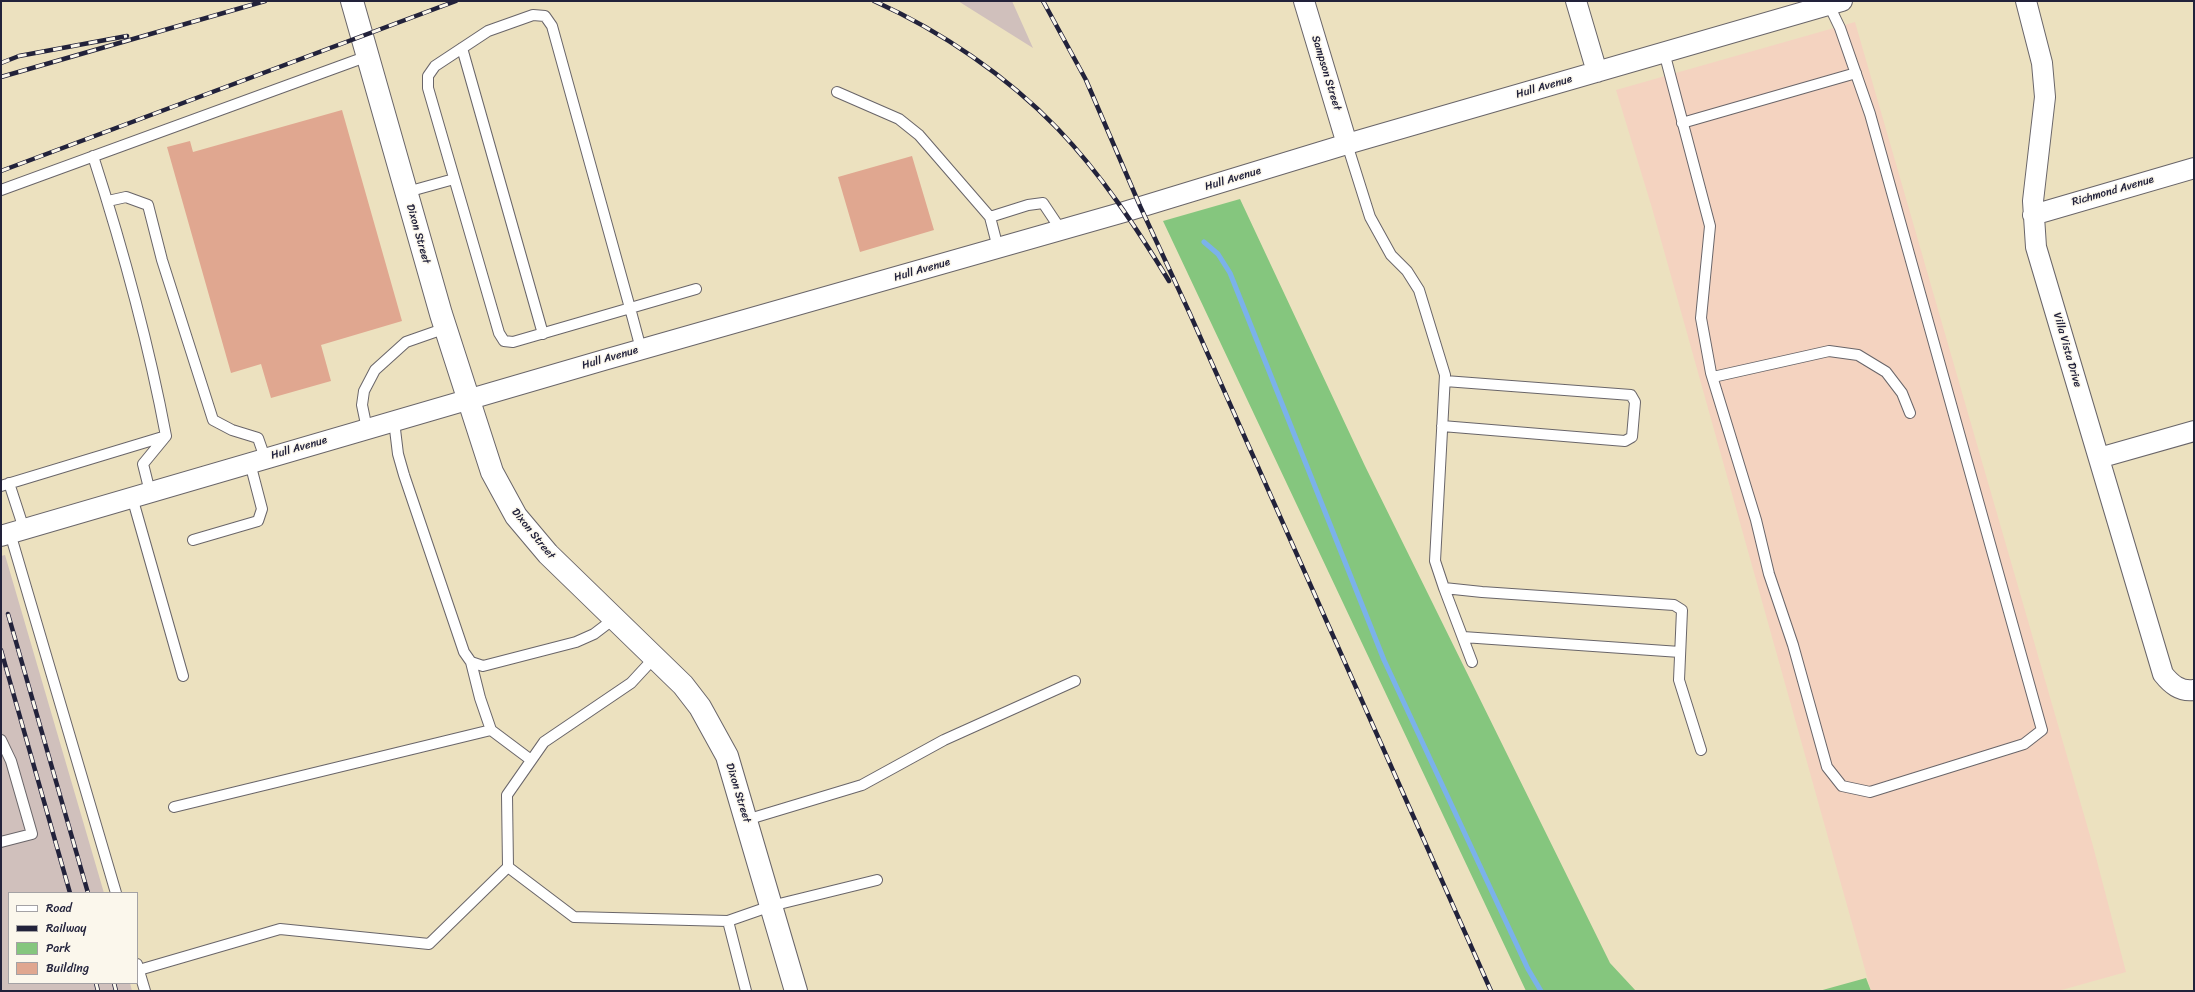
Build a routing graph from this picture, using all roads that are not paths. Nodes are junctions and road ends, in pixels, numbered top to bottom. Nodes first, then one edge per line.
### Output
1 (352, 1) edge
2 (1304, 1) edge
3 (1576, 1) edge
4 (2026, 1) edge
5 (1833, 2) edge
6 (462, 48) junction
7 (1664, 52) junction
8 (368, 56) junction
9 (1597, 72) junction
10 (1856, 73) junction
11 (837, 92) dead end
12 (1682, 123) junction
13 (1347, 144) junction
14 (93, 156) junction
15 (2194, 168) edge
16 (454, 179) junction
17 (1, 190) edge
18 (407, 192) junction
19 (108, 202) junction
20 (2033, 215) junction
21 (990, 217) junction
22 (1061, 230) junction
23 (998, 248) junction
24 (696, 289) dead end
25 (630, 308) junction
26 (446, 328) junction
27 (543, 334) junction
28 (641, 349) junction
29 (1713, 377) junction
30 (1445, 381) junction
31 (468, 399) junction
32 (1910, 413) dead end
33 (394, 421) junction
34 (1442, 426) junction
35 (367, 429) junction
36 (2194, 431) edge
37 (166, 436) junction
38 (2098, 458) junction
39 (257, 461) junction
40 (5, 484) edge
41 (141, 495) junction
42 (12, 533) edge
43 (193, 540) dead end
44 (1444, 588) junction
45 (615, 618) junction
46 (1463, 637) junction
47 (1680, 652) junction
48 (655, 657) junction
49 (471, 662) junction
50 (1472, 662) dead end
51 (183, 676) dead end
52 (1075, 681) dead end
53 (2185, 688) edge
54 (491, 730) junction
55 (1, 740) edge
56 (1701, 750) dead end
57 (532, 760) junction
58 (174, 807) dead end
59 (746, 820) junction
60 (1, 842) edge
61 (508, 867) junction
62 (877, 880) dead end
63 (116, 892) edge
64 (771, 906) junction
65 (728, 921) junction
66 (138, 967) edge
67 (145, 991) edge
68 (746, 991) edge
69 (796, 991) edge

1 - 8 street, Dixon Street
2 - 13 street, Sampson Street
3 - 9 street
4 - 20 street, Villa Vista Drive
5 - 7 street, Hull Avenue
5 - 10 lane
6 - 16 lane
6 - 25 lane
6 - 27 lane
7 - 9 street, Hull Avenue
7 - 12 lane
8 - 14 lane
8 - 18 street, Dixon Street
9 - 13 street, Hull Avenue
10 - 12 lane
10 - 29 lane
11 - 21 lane
12 - 29 lane
13 - 22 street, Hull Avenue
13 - 30 lane
14 - 17 lane
14 - 19 lane
15 - 20 street, Richmond Avenue
16 - 18 lane
16 - 27 lane
18 - 26 street, Dixon Street
19 - 37 lane
19 - 39 lane
20 - 38 street, Villa Vista Drive
21 - 22 lane
21 - 23 lane
22 - 23 street, Hull Avenue
23 - 28 street, Hull Avenue
24 - 25 lane
25 - 27 lane
25 - 28 lane
26 - 31 street, Dixon Street
26 - 35 lane
28 - 31 street, Hull Avenue
29 - 32 lane
30 - 34 lane
30 - 34 lane
31 - 33 street, Hull Avenue
31 - 45 street, Dixon Street
33 - 35 street, Hull Avenue
33 - 49 lane
34 - 44 lane
35 - 39 street, Hull Avenue
36 - 38 street
37 - 40 lane
37 - 41 lane
38 - 53 street, Villa Vista Drive
39 - 41 street, Hull Avenue
39 - 43 lane
40 - 42 lane
41 - 42 street, Hull Avenue
41 - 51 lane
42 - 63 lane
44 - 46 lane
44 - 47 lane
45 - 48 street, Dixon Street
45 - 49 lane
46 - 47 lane
46 - 50 lane
47 - 56 lane
48 - 57 lane
48 - 59 street, Dixon Street
49 - 54 lane
52 - 59 lane
54 - 57 lane
54 - 58 lane
55 - 60 lane
57 - 61 lane
59 - 64 street, Dixon Street
61 - 65 lane
61 - 66 lane
62 - 64 lane
64 - 65 lane
64 - 69 street, Dixon Street
65 - 68 lane
66 - 67 lane

